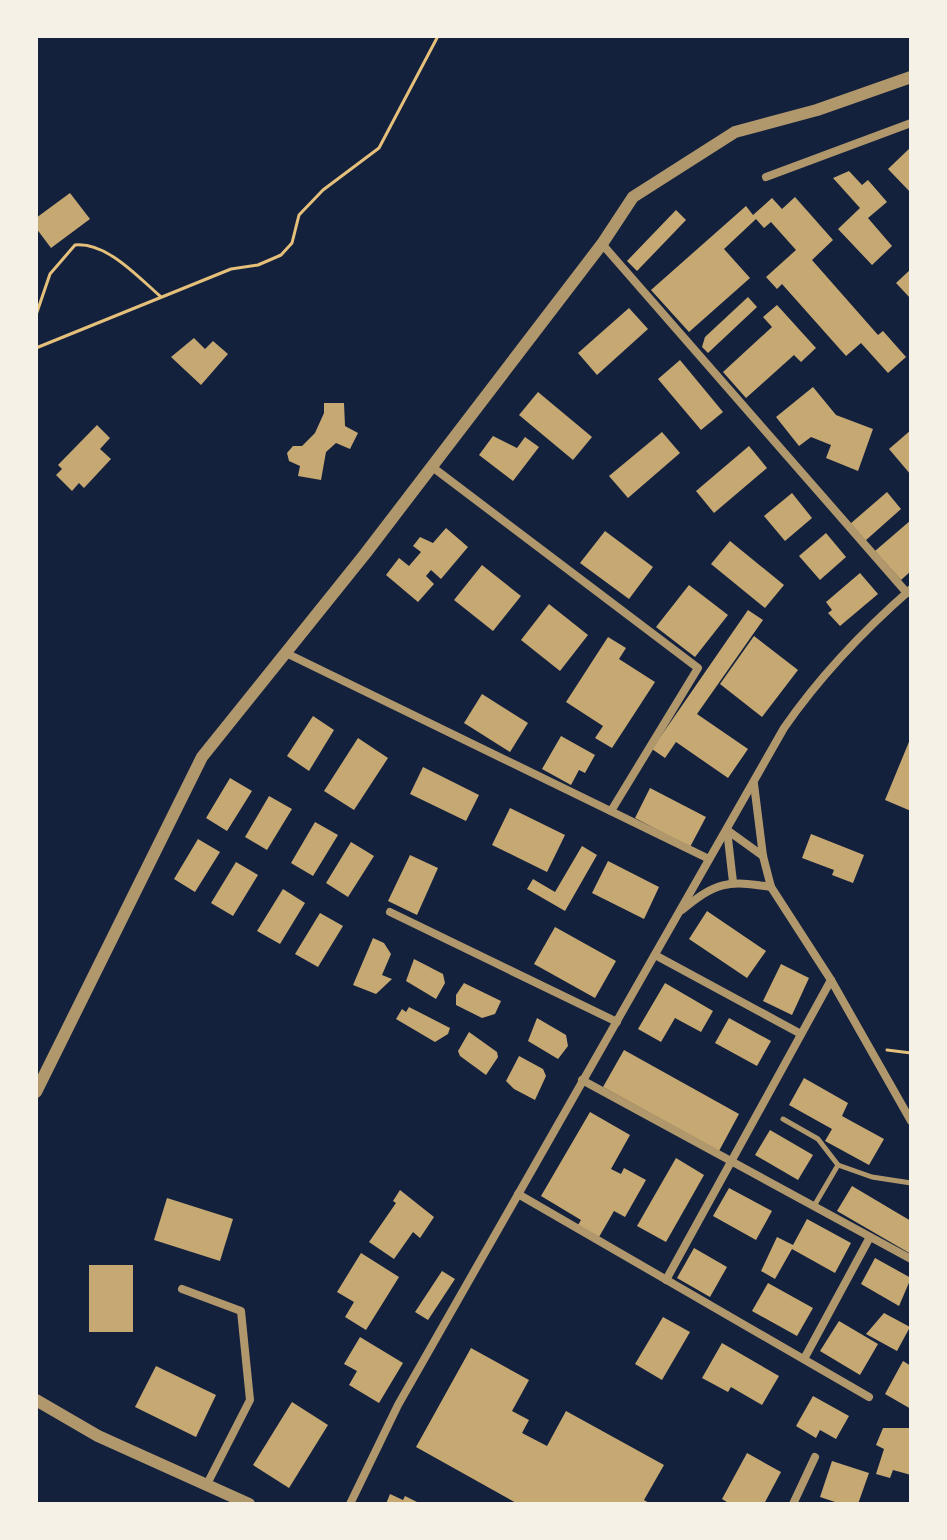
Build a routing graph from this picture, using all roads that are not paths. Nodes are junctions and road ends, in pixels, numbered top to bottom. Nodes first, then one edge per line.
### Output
1 (911, 77) edge
2 (911, 123) edge
3 (766, 177) dead end
4 (602, 244) junction
5 (431, 466) junction
6 (909, 591) edge
7 (286, 653) junction
8 (754, 783) junction
9 (611, 811) junction
10 (727, 830) junction
11 (763, 856) junction
12 (709, 859) junction
13 (733, 882) junction
14 (771, 887) junction
15 (390, 912) dead end
16 (679, 913) junction
17 (655, 955) junction
18 (831, 980) junction
19 (617, 1022) junction
20 (801, 1034) junction
21 (582, 1080) junction
22 (36, 1092) edge
23 (783, 1119) dead end
24 (911, 1121) edge
25 (730, 1160) junction
26 (838, 1165) junction
27 (911, 1183) edge
28 (518, 1194) junction
29 (814, 1206) junction
30 (870, 1237) junction
31 (911, 1259) edge
32 (666, 1280) junction
33 (182, 1289) dead end
34 (804, 1359) junction
35 (869, 1397) dead end
36 (36, 1400) edge
37 (815, 1457) dead end
38 (206, 1486) junction
39 (220, 1504) edge
40 (249, 1504) edge
41 (350, 1504) edge
42 (793, 1504) edge

1 - 4 street
2 - 3 street
4 - 5 street
4 - 6 street
5 - 7 street
5 - 9 street
6 - 8 street
7 - 9 street
7 - 22 street
8 - 10 street
8 - 11 street
9 - 12 street
10 - 11 street
10 - 12 street
10 - 13 street
11 - 14 street
12 - 16 street
13 - 14 street
13 - 16 street
14 - 18 street
15 - 19 street
16 - 17 street
17 - 19 street
17 - 20 street
18 - 20 street
18 - 24 street
19 - 21 street
20 - 25 street
21 - 25 street
21 - 28 street
23 - 26 lane
25 - 29 street
25 - 32 street
26 - 27 lane
26 - 29 lane
28 - 32 street
28 - 41 street
29 - 30 street
30 - 31 street
30 - 34 street
32 - 34 street
33 - 38 street
34 - 35 street
36 - 38 street
37 - 42 street
38 - 39 street
38 - 40 street

